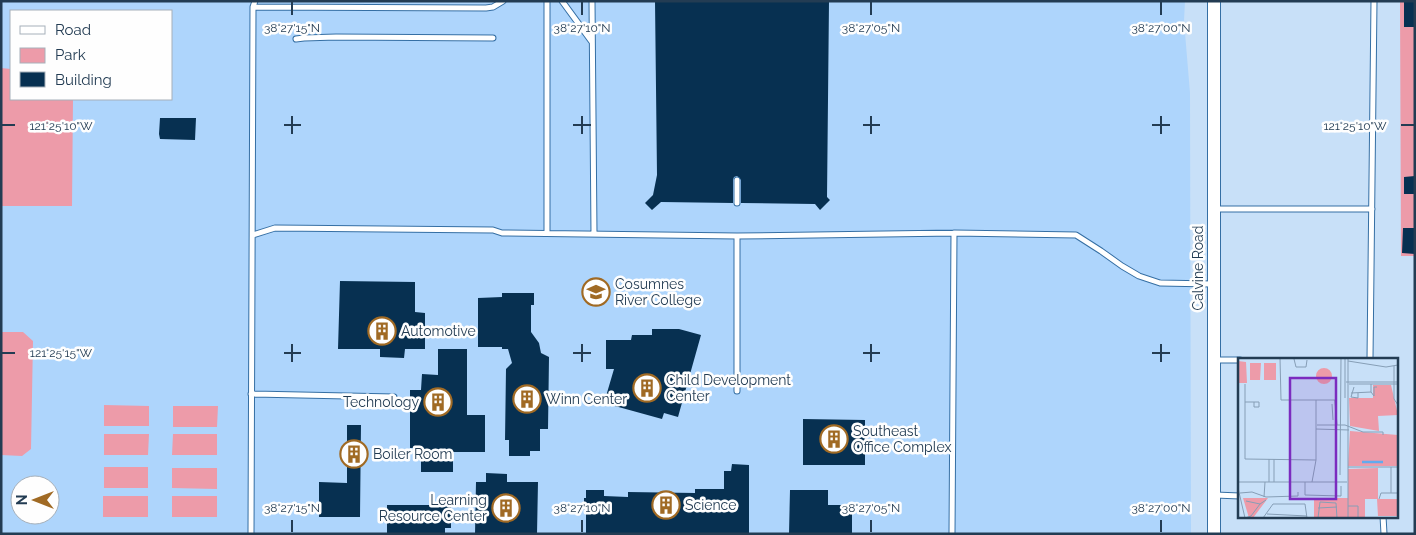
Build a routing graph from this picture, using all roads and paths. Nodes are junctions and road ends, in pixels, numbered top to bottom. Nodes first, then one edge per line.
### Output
1 (255, 1) edge
2 (503, 1) edge
3 (547, 1) edge
4 (562, 1) edge
5 (592, 1) edge
6 (1214, 1) edge
7 (1374, 1) edge
8 (252, 7) junction
9 (494, 38) dead end
10 (296, 39) dead end
11 (592, 43) junction
12 (737, 180) dead end
13 (737, 203) dead end
14 (1213, 209) junction
15 (1372, 209) junction
16 (548, 233) junction
17 (954, 233) junction
18 (594, 234) junction
19 (252, 235) junction
20 (737, 236) junction
21 (1213, 284) junction
22 (1370, 358) edge
23 (1213, 360) junction
24 (1238, 360) edge
25 (737, 392) dead end
26 (251, 394) junction
27 (394, 397) dead end
28 (1214, 495) junction
29 (1238, 496) edge
30 (1383, 518) edge
31 (252, 534) edge
32 (952, 534) edge
33 (1214, 534) edge
34 (1384, 534) edge

1 - 8 lane
2 - 8 lane
3 - 16 lane
4 - 11 lane
5 - 11 lane
6 - 14 street, Calvine Road
7 - 15 lane
8 - 19 lane
9 - 10 lane
11 - 18 lane
12 - 13 lane
14 - 15 lane
14 - 21 street, Calvine Road
15 - 22 lane
16 - 18 lane
16 - 19 lane
17 - 20 lane
17 - 21 lane
17 - 32 lane
18 - 20 lane
19 - 26 lane
20 - 25 lane
21 - 23 street, Calvine Road
23 - 24 lane
23 - 28 street, Calvine Road
26 - 27 lane
26 - 31 lane
28 - 29 lane
28 - 33 street, Calvine Road
30 - 34 lane

